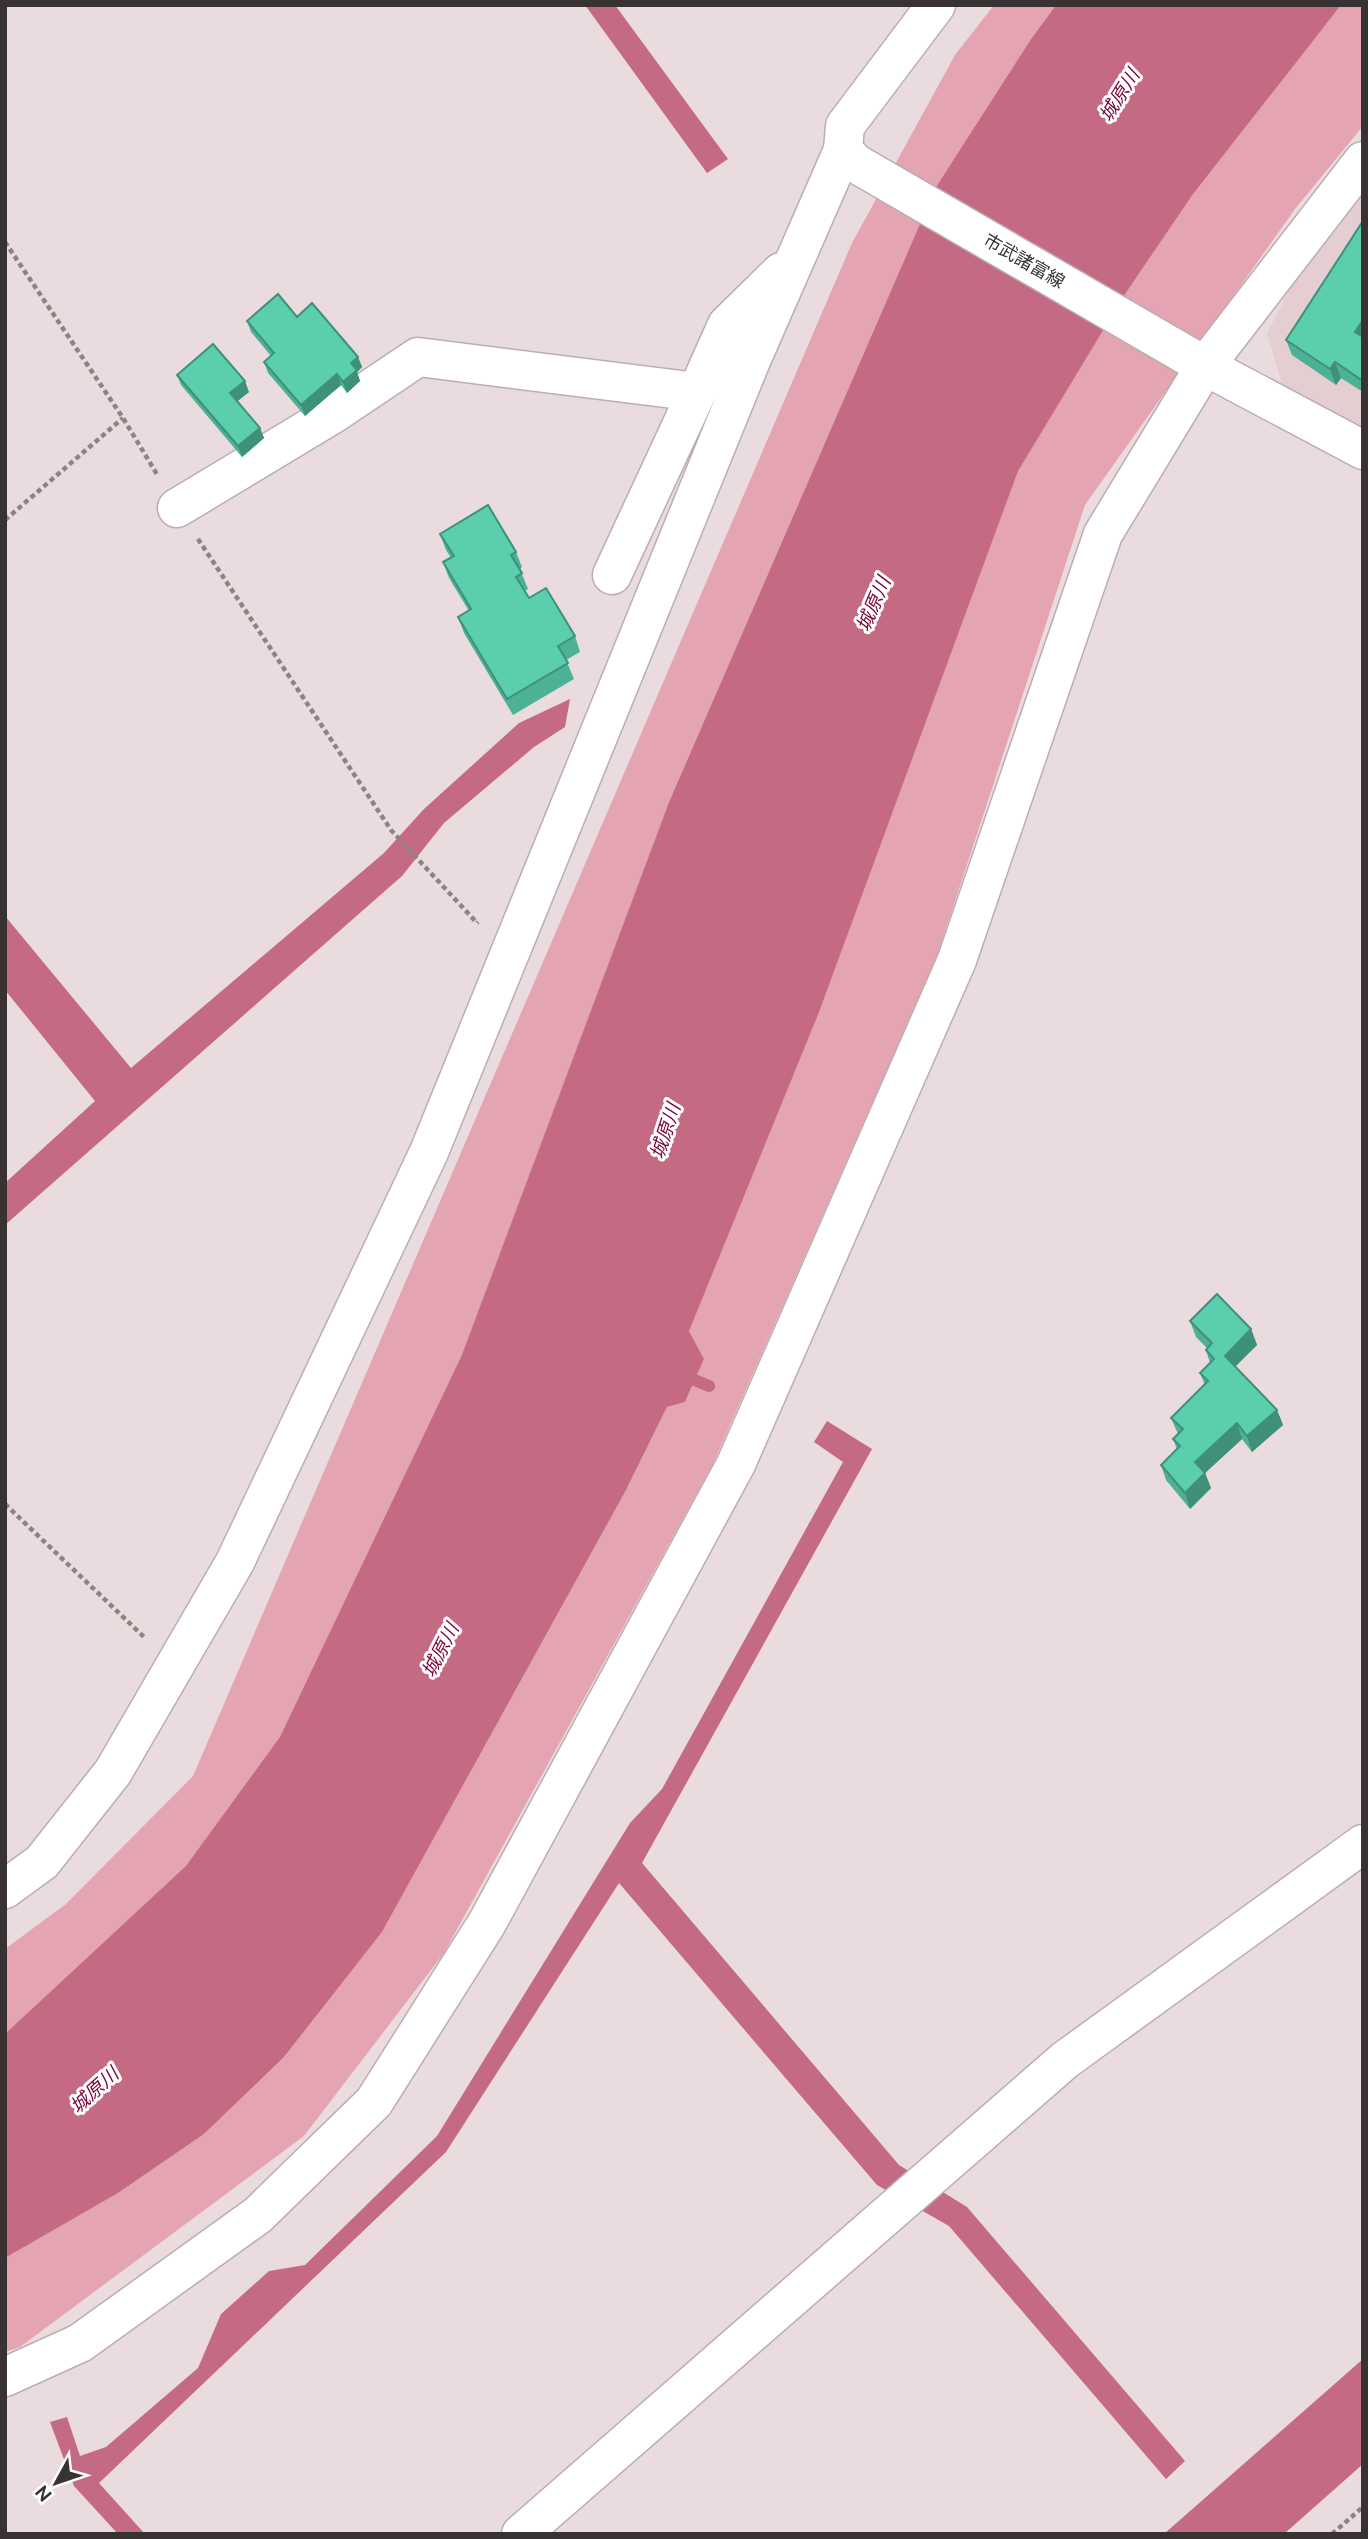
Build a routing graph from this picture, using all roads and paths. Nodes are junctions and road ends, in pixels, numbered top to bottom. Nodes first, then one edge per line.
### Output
1 (936, 5) edge
2 (849, 156) junction
3 (1363, 161) edge
4 (797, 256) junction
5 (1205, 366) junction
6 (697, 391) junction
7 (123, 418) dead end
8 (1363, 450) edge
9 (177, 508) dead end
10 (5, 520) edge
11 (612, 575) dead end
12 (391, 830) dead end
13 (483, 912) dead end
14 (5, 1504) edge
15 (144, 1637) dead end
16 (1363, 1844) edge
17 (5, 1889) edge
18 (5, 2377) edge
19 (1363, 2507) edge
20 (521, 2534) edge
21 (1332, 2534) edge

1 - 2 street
2 - 4 street
2 - 5 street, 市武諸富線
3 - 5 street
4 - 6 street
4 - 17 street
5 - 8 street, 市武諸富線
5 - 18 street
6 - 9 street
6 - 11 street
7 - 10 path
12 - 13 path
14 - 15 path
16 - 20 street
19 - 21 path

